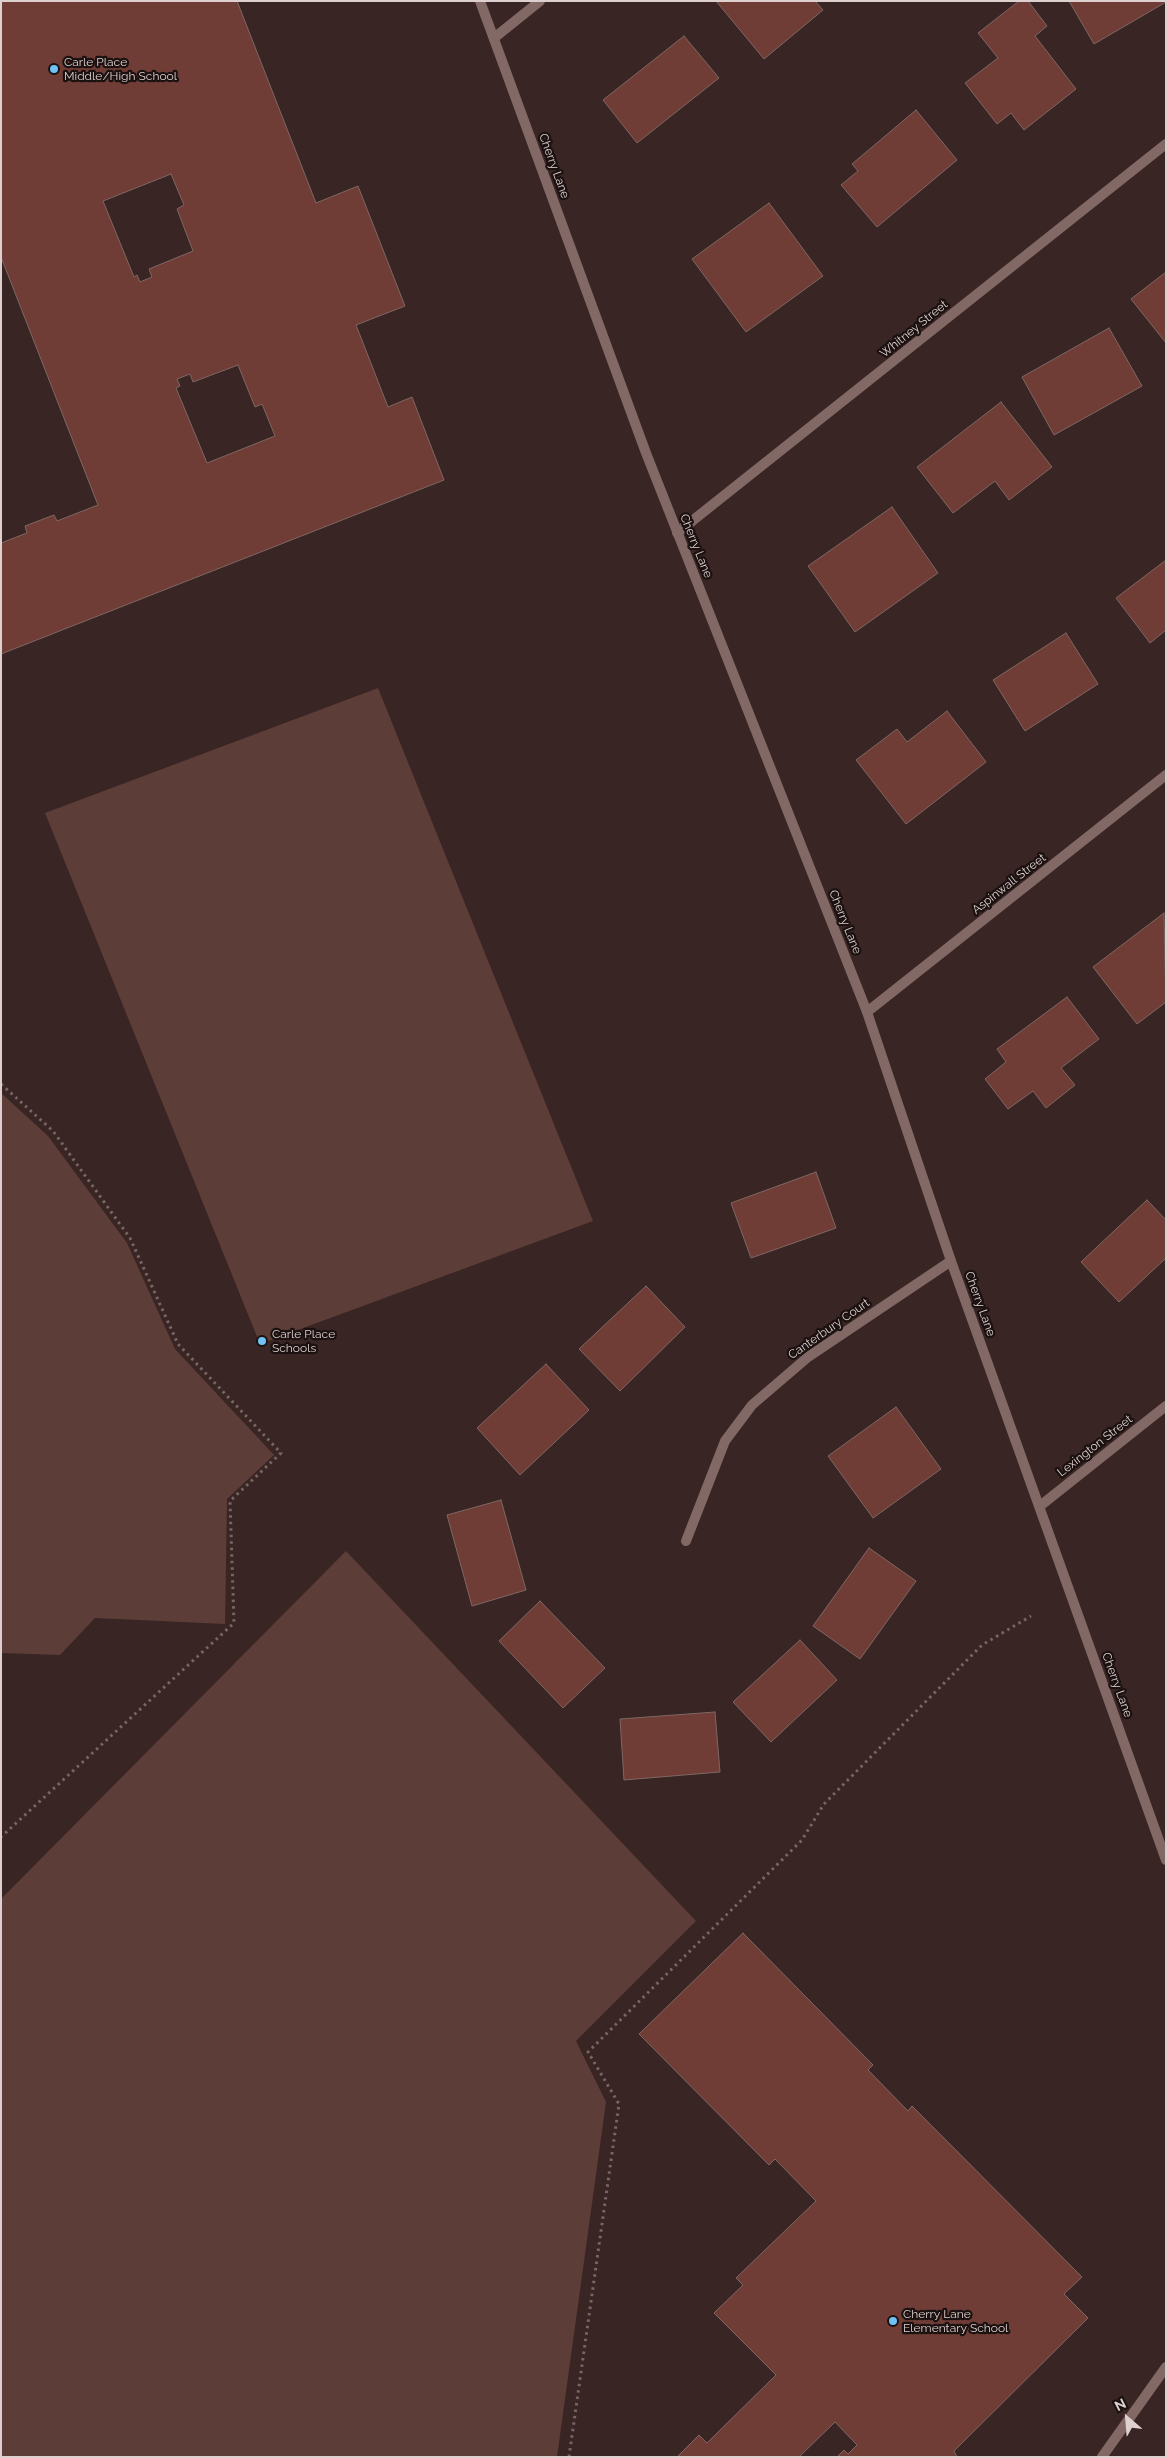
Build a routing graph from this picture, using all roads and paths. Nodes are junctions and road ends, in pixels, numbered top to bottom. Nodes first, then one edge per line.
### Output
1 (480, 1) edge
2 (540, 1) edge
3 (494, 38) junction
4 (1166, 144) edge
5 (677, 533) junction
6 (1166, 775) edge
7 (867, 1012) junction
8 (1, 1084) edge
9 (951, 1261) junction
10 (1166, 1406) edge
11 (1040, 1506) junction
12 (686, 1541) dead end
13 (1031, 1616) dead end
14 (1, 1837) edge
15 (1166, 1860) edge
16 (1166, 2367) edge
17 (569, 2457) edge
18 (1102, 2457) edge

1 - 3 street, Cherry Lane
2 - 3 street
3 - 5 street, Cherry Lane
4 - 5 street, Whitney Street
5 - 7 street, Cherry Lane
6 - 7 street, Aspinwall Street
7 - 9 street, Cherry Lane
8 - 14 path
9 - 11 street, Cherry Lane
9 - 12 street, Canterbury Court
10 - 11 street, Lexington Street
11 - 15 street, Cherry Lane
13 - 17 path
16 - 18 street

